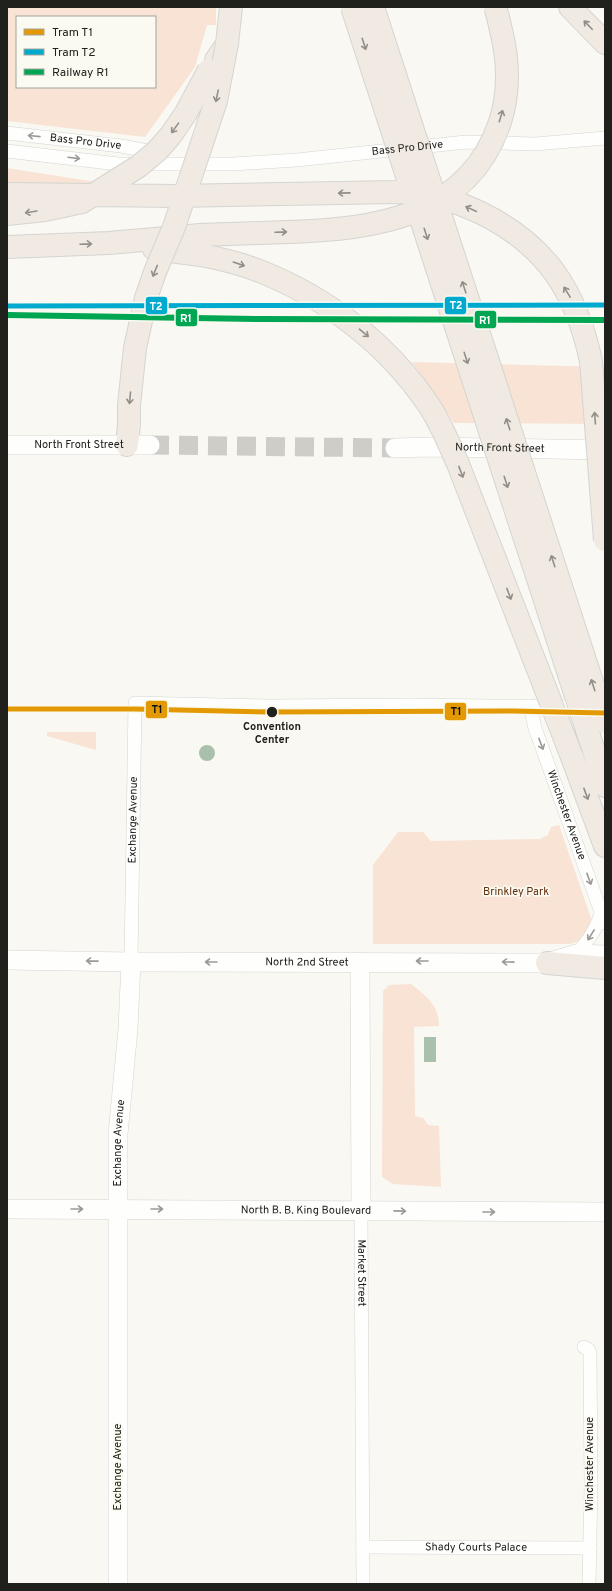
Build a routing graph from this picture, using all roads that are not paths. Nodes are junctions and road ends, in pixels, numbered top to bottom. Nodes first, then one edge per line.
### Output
1 (231, 7) edge
2 (352, 7) edge
3 (373, 7) edge
4 (495, 7) edge
5 (570, 7) edge
6 (605, 43) edge
7 (227, 44) junction
8 (7, 133) edge
9 (605, 138) edge
10 (7, 151) edge
11 (211, 164) junction
12 (7, 194) edge
13 (7, 214) edge
14 (109, 243) junction
15 (7, 247) edge
16 (128, 435) junction
17 (7, 445) edge
18 (150, 445) tunnel mouth
19 (395, 448) tunnel mouth
20 (605, 450) edge
21 (605, 540) edge
22 (530, 706) junction
23 (605, 707) edge
24 (605, 722) edge
25 (605, 786) edge
26 (605, 846) edge
27 (603, 918) edge
28 (576, 954) junction
29 (605, 955) edge
30 (7, 960) edge
31 (131, 962) junction
32 (360, 962) junction
33 (547, 963) junction
34 (605, 968) edge
35 (118, 1208) junction
36 (7, 1209) edge
37 (361, 1210) junction
38 (605, 1212) edge
39 (584, 1348) dead end
40 (363, 1547) junction
41 (590, 1548) junction
42 (118, 1584) edge
43 (363, 1584) edge
44 (589, 1584) edge

1 - 7 highway
2 -> 25 highway, bridge
24 -> 3 highway, bridge
14 -> 4 highway, bridge
6 -> 5 highway
7 -> 13 highway, bridge
7 -> 16 highway, bridge
11 -> 8 street, Bass Pro Drive
9 - 11 street, Bass Pro Drive
10 -> 11 street, Bass Pro Drive
21 -> 12 highway, bridge
15 -> 14 highway
14 -> 26 highway, bridge
16 - 17 street, North Front Street
16 - 18 street, North Front Street
19 - 20 street, North Front Street
22 - 23 street
22 -> 27 street, Winchester Avenue
22 - 31 street, Exchange Avenue
27 -> 28 street
28 - 29 street, North 2nd Street
28 - 33 street, North 2nd Street
31 -> 30 street, North 2nd Street
32 -> 31 street, North 2nd Street
31 - 35 street, Exchange Avenue
33 -> 32 street, North 2nd Street
32 - 37 street, Market Street
33 - 34 highway
36 -> 35 street, North B. B. King Boulevard
35 -> 37 street, North B. B. King Boulevard
35 - 42 street, Exchange Avenue
37 -> 38 street, North B. B. King Boulevard
37 - 40 street, Market Street
39 - 41 street, Winchester Avenue
40 - 41 street, Shady Courts Palace
40 - 43 street, Market Street
41 - 44 street, Winchester Avenue

